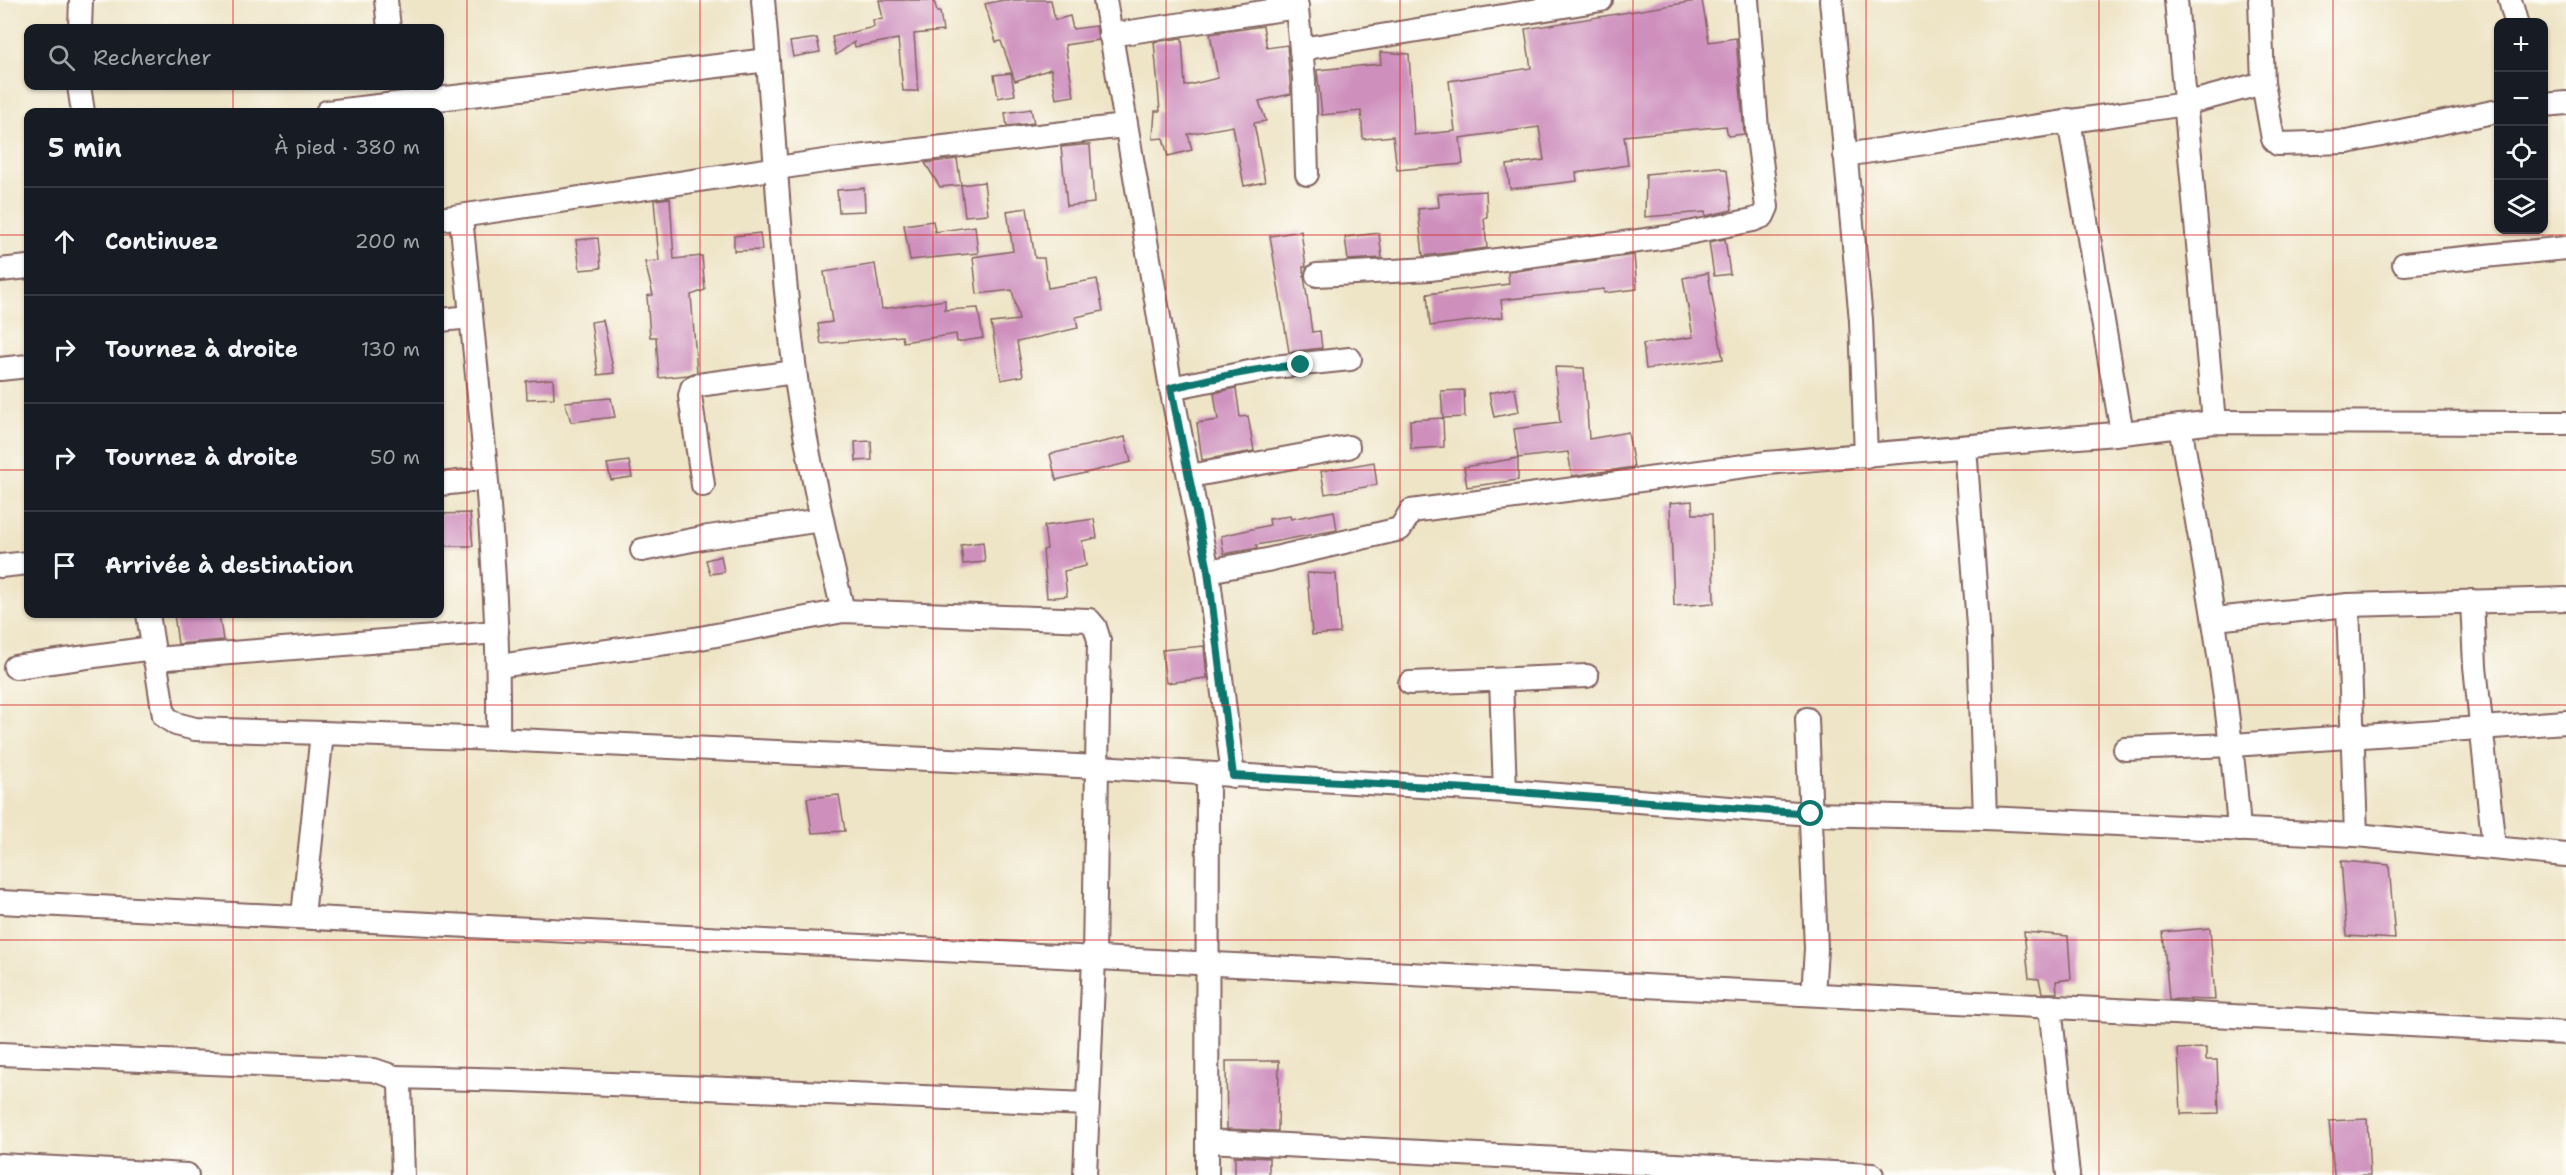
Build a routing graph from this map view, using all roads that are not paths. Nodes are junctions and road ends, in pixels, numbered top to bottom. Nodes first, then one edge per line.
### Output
1 (81, 0) edge
2 (386, 0) edge
3 (764, 0) edge
4 (1105, 0) edge
5 (1601, 0) edge
6 (1747, 0) edge
7 (1831, 0) edge
8 (2176, 0) edge
9 (2260, 0) edge
10 (2510, 0) edge
11 (1297, 4) edge
12 (2515, 18) edge
13 (80, 24) edge
14 (389, 24) edge
15 (1110, 35) junction
16 (1301, 49) junction
17 (768, 60) junction
18 (2263, 83) junction
19 (80, 90) edge
20 (395, 95) edge
21 (2566, 103) edge
22 (2185, 104) junction
23 (2548, 105) edge
24 (82, 108) edge
25 (343, 108) edge
26 (2494, 112) edge
27 (2069, 120) junction
28 (1125, 126) junction
29 (1845, 155) junction
30 (774, 168) junction
31 (1306, 174) dead end
32 (450, 218) edge
33 (2566, 248) edge
34 (2404, 264) dead end
35 (24, 267) edge
36 (0, 270) edge
37 (1317, 275) dead end
38 (471, 317) junction
39 (444, 320) edge
40 (1350, 359) dead end
41 (24, 366) edge
42 (0, 369) edge
43 (795, 372) junction
44 (1171, 388) junction
45 (2214, 422) junction
46 (2566, 423) edge
47 (2180, 426) junction
48 (2122, 433) junction
49 (1348, 447) dead end
50 (1965, 447) junction
51 (1866, 456) junction
52 (1190, 476) junction
53 (486, 479) junction
54 (444, 484) edge
55 (703, 486) dead end
56 (821, 520) junction
57 (642, 550) dead end
58 (24, 563) edge
59 (0, 566) edge
60 (1208, 571) junction
61 (2566, 599) edge
62 (2472, 601) junction
63 (2348, 605) junction
64 (843, 611) junction
65 (148, 618) edge
66 (2215, 619) junction
67 (497, 632) junction
68 (153, 654) junction
69 (499, 666) junction
70 (15, 667) dead end
71 (1587, 676) dead end
72 (1501, 680) junction
73 (1410, 683) dead end
74 (1807, 719) dead end
75 (2566, 722) edge
76 (2483, 727) junction
77 (322, 733) junction
78 (2353, 737) junction
79 (498, 739) junction
80 (2233, 745) junction
81 (2125, 749) dead end
82 (1098, 767) junction
83 (1208, 774) junction
84 (1233, 776) junction
85 (1505, 791) junction
86 (1811, 814) junction
87 (1985, 818) junction
88 (2239, 830) junction
89 (2356, 835) junction
90 (2494, 848) junction
91 (2566, 855) edge
92 (0, 902) edge
93 (303, 916) junction
94 (1094, 958) junction
95 (1206, 962) junction
96 (1812, 994) junction
97 (2049, 1006) junction
98 (2566, 1033) edge
99 (0, 1054) edge
100 (395, 1077) junction
101 (1088, 1104) junction
102 (1207, 1141) junction
103 (0, 1165) edge
104 (187, 1175) edge
105 (404, 1175) edge
106 (1084, 1175) edge
107 (1207, 1175) edge
108 (1872, 1175) edge
109 (2068, 1175) edge

1 - 13 street
2 - 14 street
3 - 17 street
4 - 15 street
5 - 16 street
6 - 37 street
7 - 29 street
8 - 22 street
9 - 18 street
10 - 12 street
11 - 15 street
11 - 16 street
15 - 28 street
16 - 31 street
17 - 20 street
17 - 30 street
18 - 22 street
18 - 26 street
19 - 24 street
20 - 25 street
21 - 23 street
22 - 27 street
22 - 45 street
27 - 29 street
27 - 48 street
28 - 30 street
28 - 44 street
29 - 51 street
30 - 32 street
30 - 43 street
32 - 38 street
33 - 34 street
35 - 36 street
38 - 39 street
38 - 53 street
40 - 44 street
41 - 42 street
43 - 55 street
43 - 56 street
44 - 52 street
45 - 46 street
45 - 47 street
47 - 48 street
47 - 66 street
48 - 50 street
49 - 52 street
50 - 51 street
50 - 87 street
51 - 60 street
52 - 60 street
53 - 54 street
53 - 67 street
56 - 57 street
56 - 64 street
58 - 59 street
60 - 84 street
61 - 62 street
62 - 63 street
62 - 76 street
63 - 66 street
63 - 78 street
64 - 69 street
64 - 82 street
65 - 68 street
66 - 80 street
67 - 68 street
67 - 69 street
68 - 70 street
68 - 77 street
69 - 79 street
71 - 72 street
72 - 73 street
72 - 85 street
74 - 86 street
75 - 76 street
76 - 78 street
76 - 90 street
77 - 79 street
77 - 93 street
78 - 80 street
78 - 89 street
79 - 82 street
80 - 81 street
80 - 88 street
82 - 83 street
82 - 94 street
83 - 84 street
83 - 95 street
84 - 85 street
85 - 86 street
86 - 87 street
86 - 96 street
87 - 88 street
88 - 89 street
89 - 90 street
90 - 91 street
92 - 93 street
93 - 94 street
94 - 95 street
94 - 101 street
95 - 96 street
95 - 102 street
96 - 97 street
97 - 98 street
97 - 109 street
99 - 100 street
100 - 101 street
100 - 105 street
101 - 106 street
102 - 107 street
102 - 108 street
103 - 104 street

